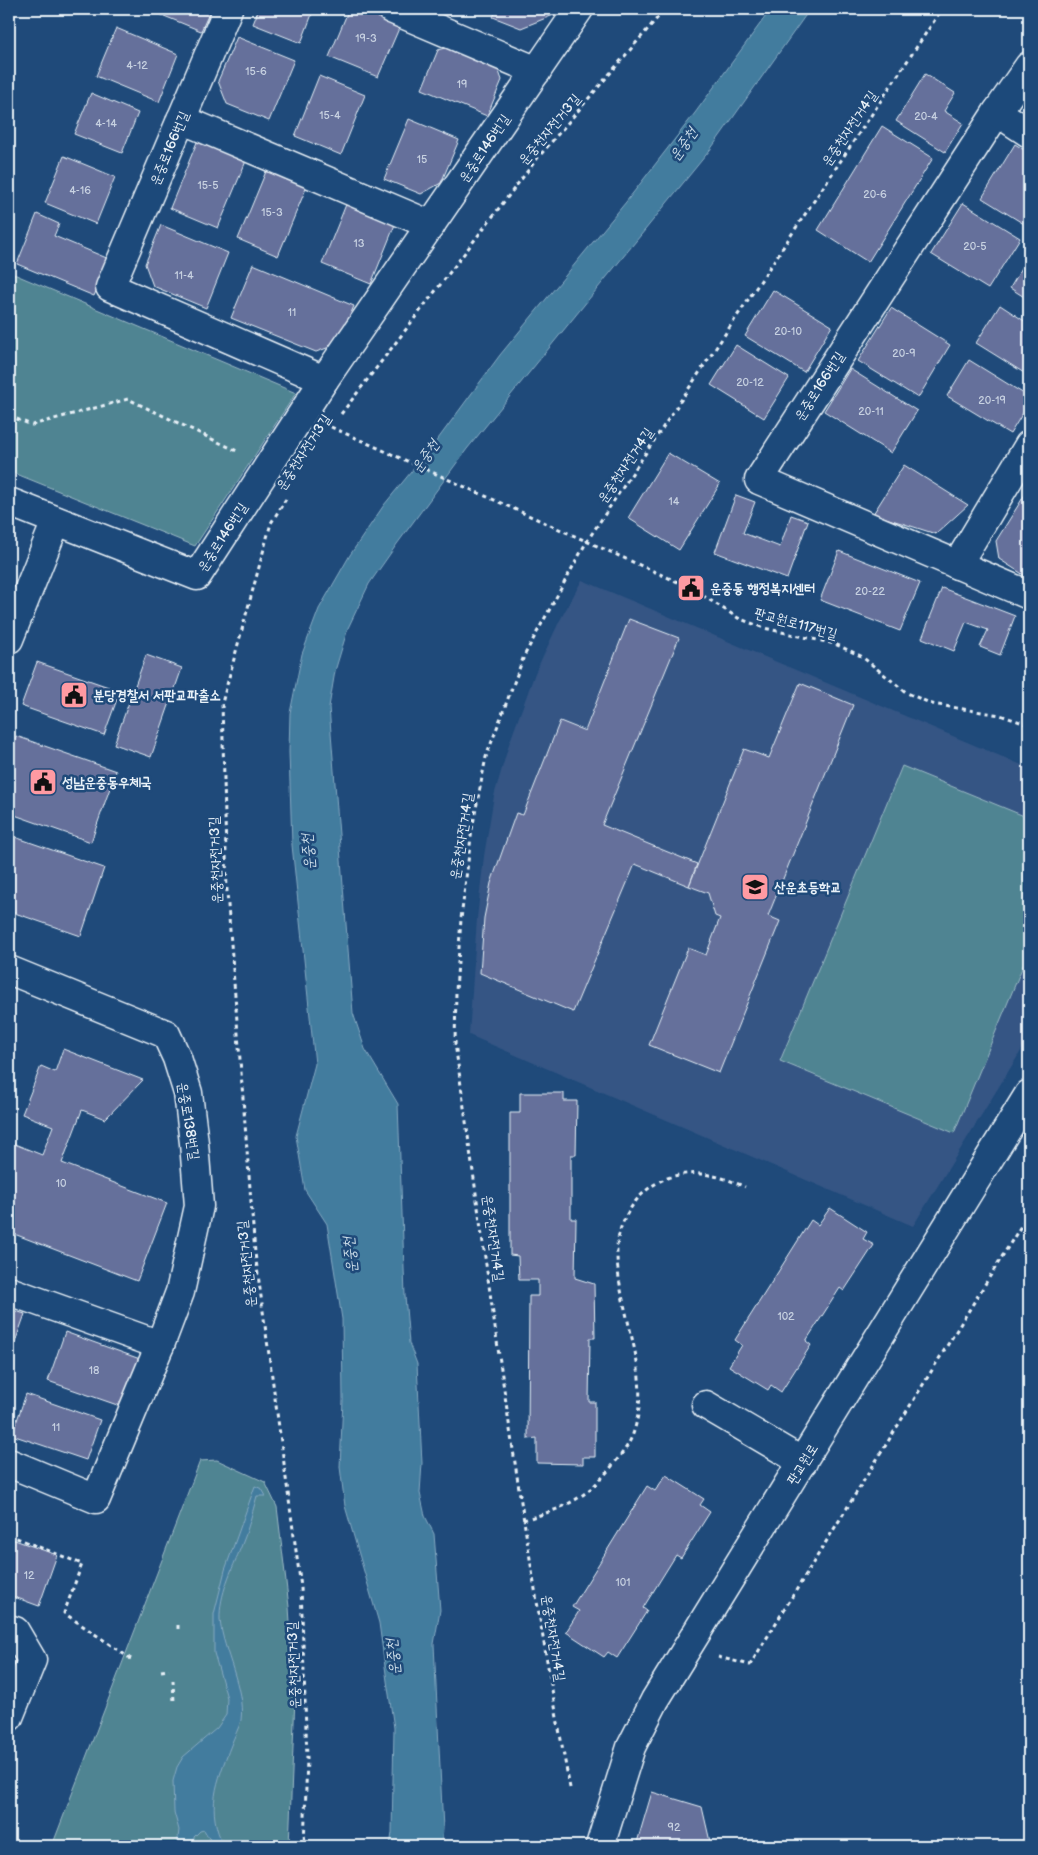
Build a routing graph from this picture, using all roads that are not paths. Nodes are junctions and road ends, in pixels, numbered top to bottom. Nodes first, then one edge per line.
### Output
1 (228, 9) edge
2 (391, 9) edge
3 (579, 9) edge
4 (1029, 66) edge
5 (536, 71) junction
6 (996, 112) junction
7 (181, 119) junction
8 (1029, 133) edge
9 (431, 225) junction
10 (324, 380) junction
11 (1029, 445) edge
12 (9, 502) edge
13 (56, 521) junction
14 (957, 565) junction
15 (1029, 595) edge
16 (9, 639) edge
17 (9, 970) edge
18 (1029, 1094) edge
19 (9, 1291) edge
20 (160, 1345) junction
21 (706, 1405) dead end
22 (803, 1462) junction
23 (9, 1463) edge
24 (9, 1629) edge
25 (9, 1717) edge
26 (600, 1846) edge

1 - 7 street, 운중로166번길
2 - 5 street
3 - 5 street, 운중로146번길
4 - 6 street, 운중로166번길
5 - 9 street, 운중로146번길
6 - 8 street
6 - 14 street, 운중로166번길
7 - 9 street
7 - 10 street, 운중로166번길
9 - 10 street, 운중로146번길
10 - 13 street, 운중로146번길
11 - 14 street
12 - 13 street, 운중로146번길
13 - 16 street
14 - 15 street, 운중로166번길
17 - 20 street, 운중로138번길
18 - 22 street, 판교원로
19 - 20 street
20 - 23 street, 운중로138번길
21 - 22 street
22 - 26 street, 판교원로
24 - 25 street

